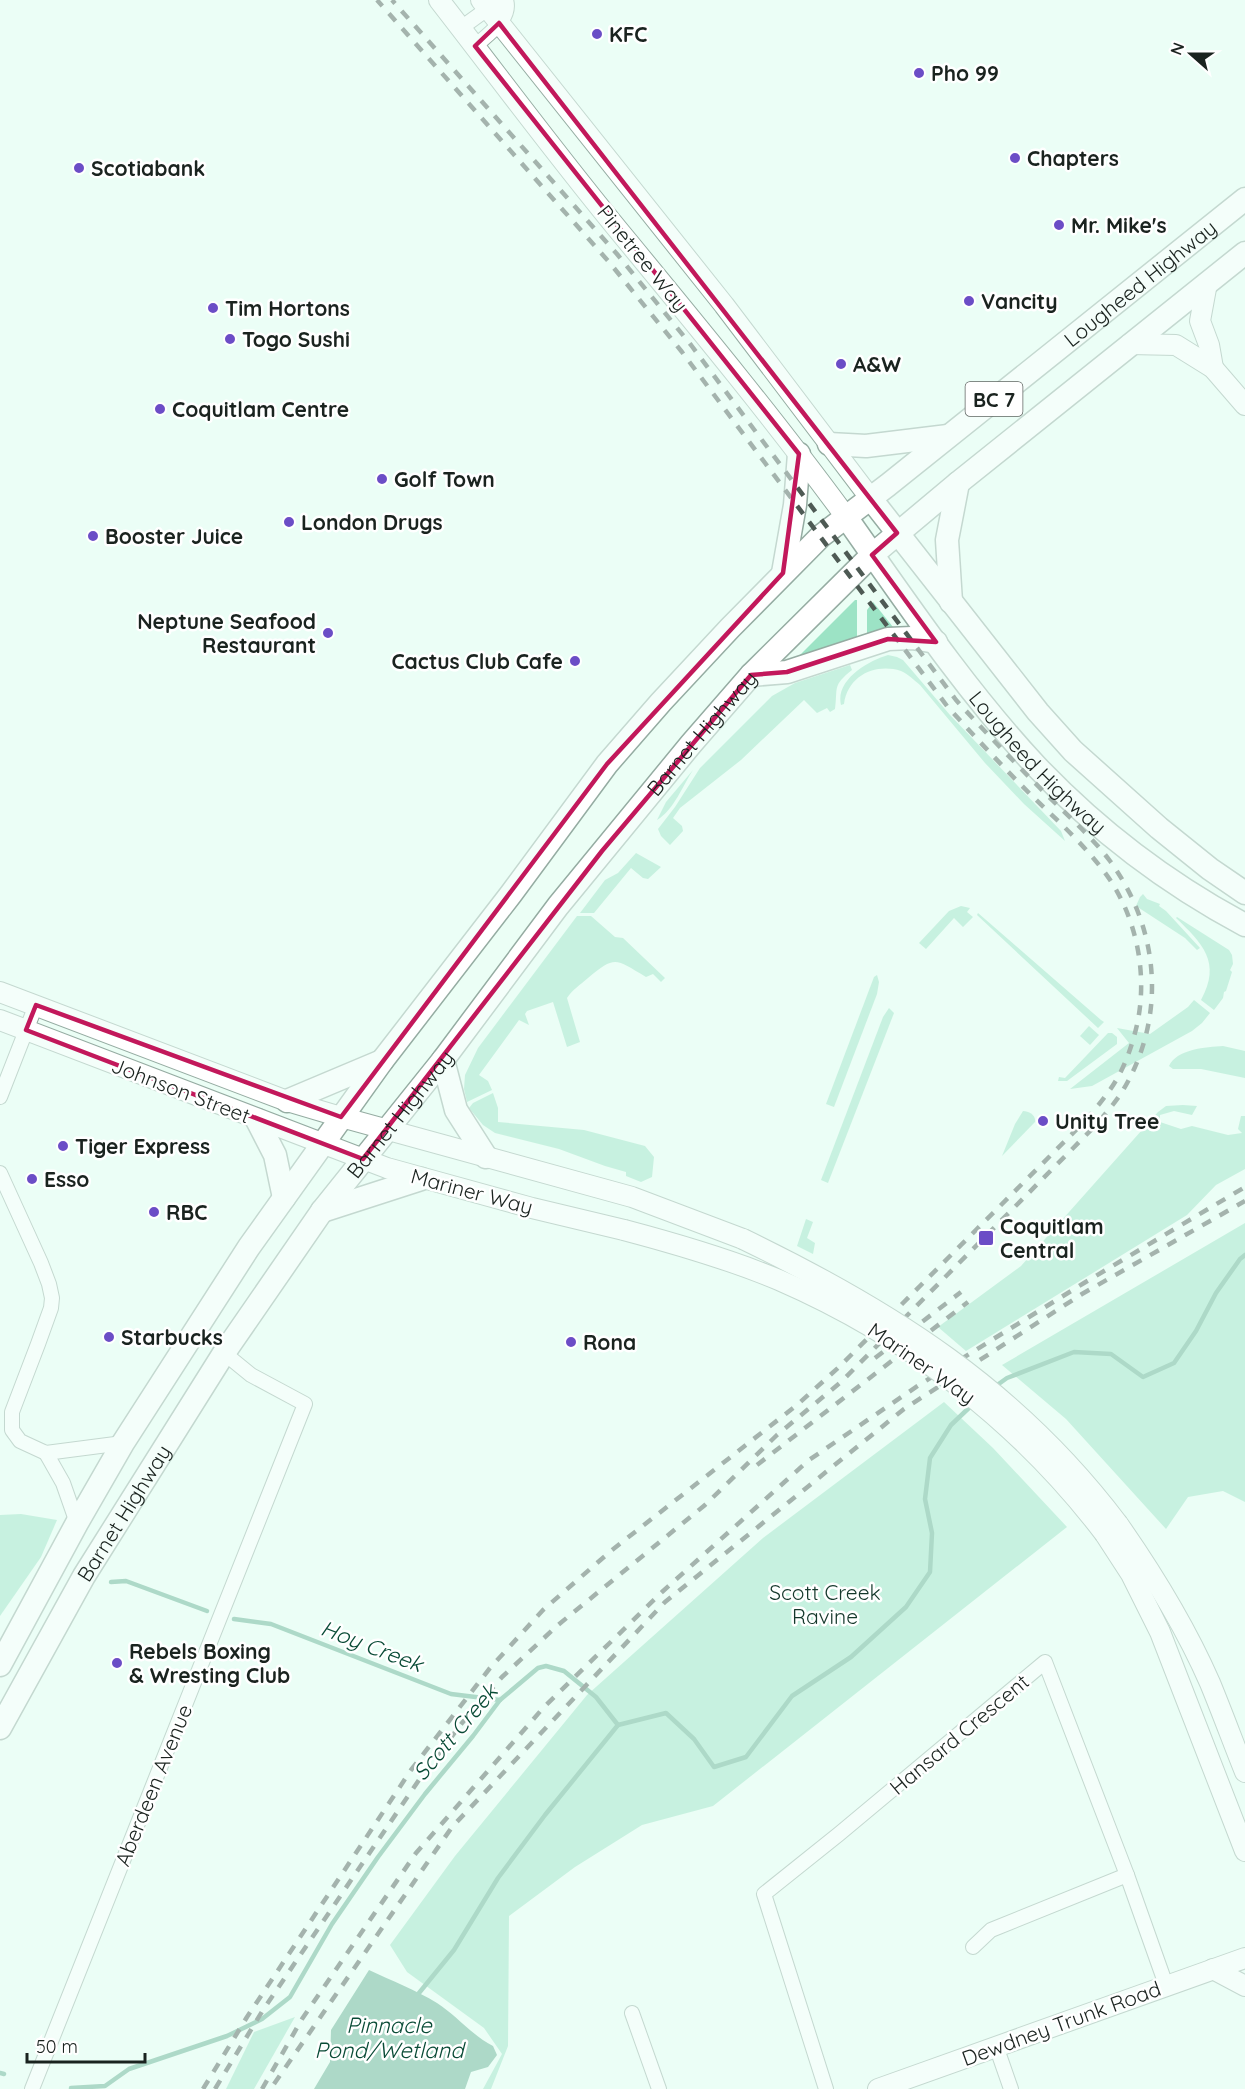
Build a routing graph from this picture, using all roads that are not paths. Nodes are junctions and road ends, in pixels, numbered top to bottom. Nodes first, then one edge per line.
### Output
1 (439, 0) edge
2 (496, 6) edge
3 (461, 28) junction
4 (475, 46) junction
5 (1245, 199) edge
6 (1245, 254) edge
7 (1207, 283) junction
8 (1130, 344) junction
9 (1213, 368) junction
10 (1245, 405) edge
11 (948, 436) junction
12 (829, 444) junction
13 (799, 454) junction
14 (958, 483) junction
15 (871, 499) junction
16 (846, 518) junction
17 (897, 533) junction
18 (872, 555) junction
19 (783, 573) junction
20 (951, 602) junction
21 (936, 642) junction
22 (751, 675) junction
23 (1245, 893) edge
24 (1245, 925) edge
25 (0, 992) edge
26 (36, 1005) junction
27 (0, 1020) edge
28 (26, 1030) junction
29 (443, 1060) junction
30 (382, 1061) junction
31 (0, 1097) edge
32 (287, 1101) junction
33 (341, 1118) junction
34 (257, 1120) junction
35 (387, 1130) junction
36 (323, 1143) junction
37 (486, 1157) junction
38 (363, 1159) junction
39 (0, 1173) edge
40 (421, 1179) junction
41 (284, 1198) junction
42 (322, 1211) junction
43 (224, 1353) junction
44 (123, 1443) junction
45 (46, 1453) junction
46 (77, 1523) junction
47 (1112, 1529) junction
48 (0, 1665) edge
49 (0, 1728) edge
50 (1245, 1772) edge
51 (1245, 1851) edge
52 (1127, 1875) junction
53 (973, 1947) dead end
54 (1245, 1958) edge
55 (1213, 1970) junction
56 (1166, 1985) junction
57 (1245, 1986) edge
58 (632, 2013) dead end
59 (996, 2046) junction
60 (32, 2089) edge
61 (659, 2089) edge
62 (826, 2089) edge
63 (878, 2089) edge
64 (1011, 2089) edge

1 - 3 main road, Pinetree Way
2 - 3 street
2 - 4 street
2 - 12 main road, Pinetree Way
3 - 4 main road, Pinetree Way
4 - 13 main road, Pinetree Way
5 - 11 main road, Lougheed Highway / BC 7
6 - 7 main road, Lougheed Highway / BC 7
7 - 8 main road, Lougheed Highway / BC 7
7 - 9 main road
8 - 9 main road
8 - 14 main road, Lougheed Highway / BC 7
9 - 10 main road
11 - 12 main road
11 - 15 main road, Lougheed Highway / BC 7
12 - 15 main road, Pinetree Way
13 - 16 main road, Pinetree Way
13 - 19 main road
14 - 17 main road, Lougheed Highway / BC 7
14 - 20 main road
15 - 16 main road, Barnet Highway / BC 7
15 - 17 main road, Lougheed Highway
16 - 18 main road, Lougheed Highway
16 - 19 main road, Barnet Highway
17 - 18 main road, Lougheed Highway / BC 7
17 - 20 main road, Lougheed Highway
18 - 21 main road, Lougheed Highway
18 - 22 main road, Barnet Highway
19 - 30 main road, Barnet Highway
20 - 23 main road, Lougheed Highway
21 - 22 main road
21 - 24 main road, Lougheed Highway
22 - 29 main road, Barnet Highway
25 - 26 main road, Johnson Street
26 - 28 street
26 - 32 main road, Johnson Street
27 - 28 main road, Johnson Street
28 - 31 street
28 - 34 main road, Johnson Street
29 - 35 main road, Barnet Highway
29 - 37 main road
30 - 32 main road
30 - 33 main road, Barnet Highway
32 - 33 main road, Johnson Street
33 - 35 main road, Mariner Way
33 - 36 main road, Barnet Highway
34 - 36 main road, Johnson Street
34 - 41 main road
35 - 37 main road, Mariner Way
35 - 38 main road, Barnet Highway
36 - 38 main road, Johnson Street
36 - 41 main road, Barnet Highway
37 - 47 main road, Mariner Way, bridge
38 - 40 main road, Mariner Way
38 - 42 main road, Barnet Highway
39 - 45 street
40 - 42 main road
40 - 47 main road, Mariner Way, bridge
41 - 44 main road, Barnet Highway
42 - 43 main road, Barnet Highway
43 - 49 main road, Barnet Highway
43 - 60 street, Aberdeen Avenue
44 - 45 street
44 - 46 main road, Barnet Highway
45 - 46 street
46 - 48 main road, Barnet Highway
47 - 50 main road, Mariner Way
47 - 51 main road, Mariner Way
52 - 53 street
52 - 56 street, Hansard Crescent
52 - 62 street, Hansard Crescent
54 - 55 main road, Dewdney Trunk Road
55 - 56 main road, Dewdney Trunk Road
55 - 57 main road
56 - 59 main road, Dewdney Trunk Road
58 - 61 street
59 - 63 main road, Dewdney Trunk Road
59 - 64 street

